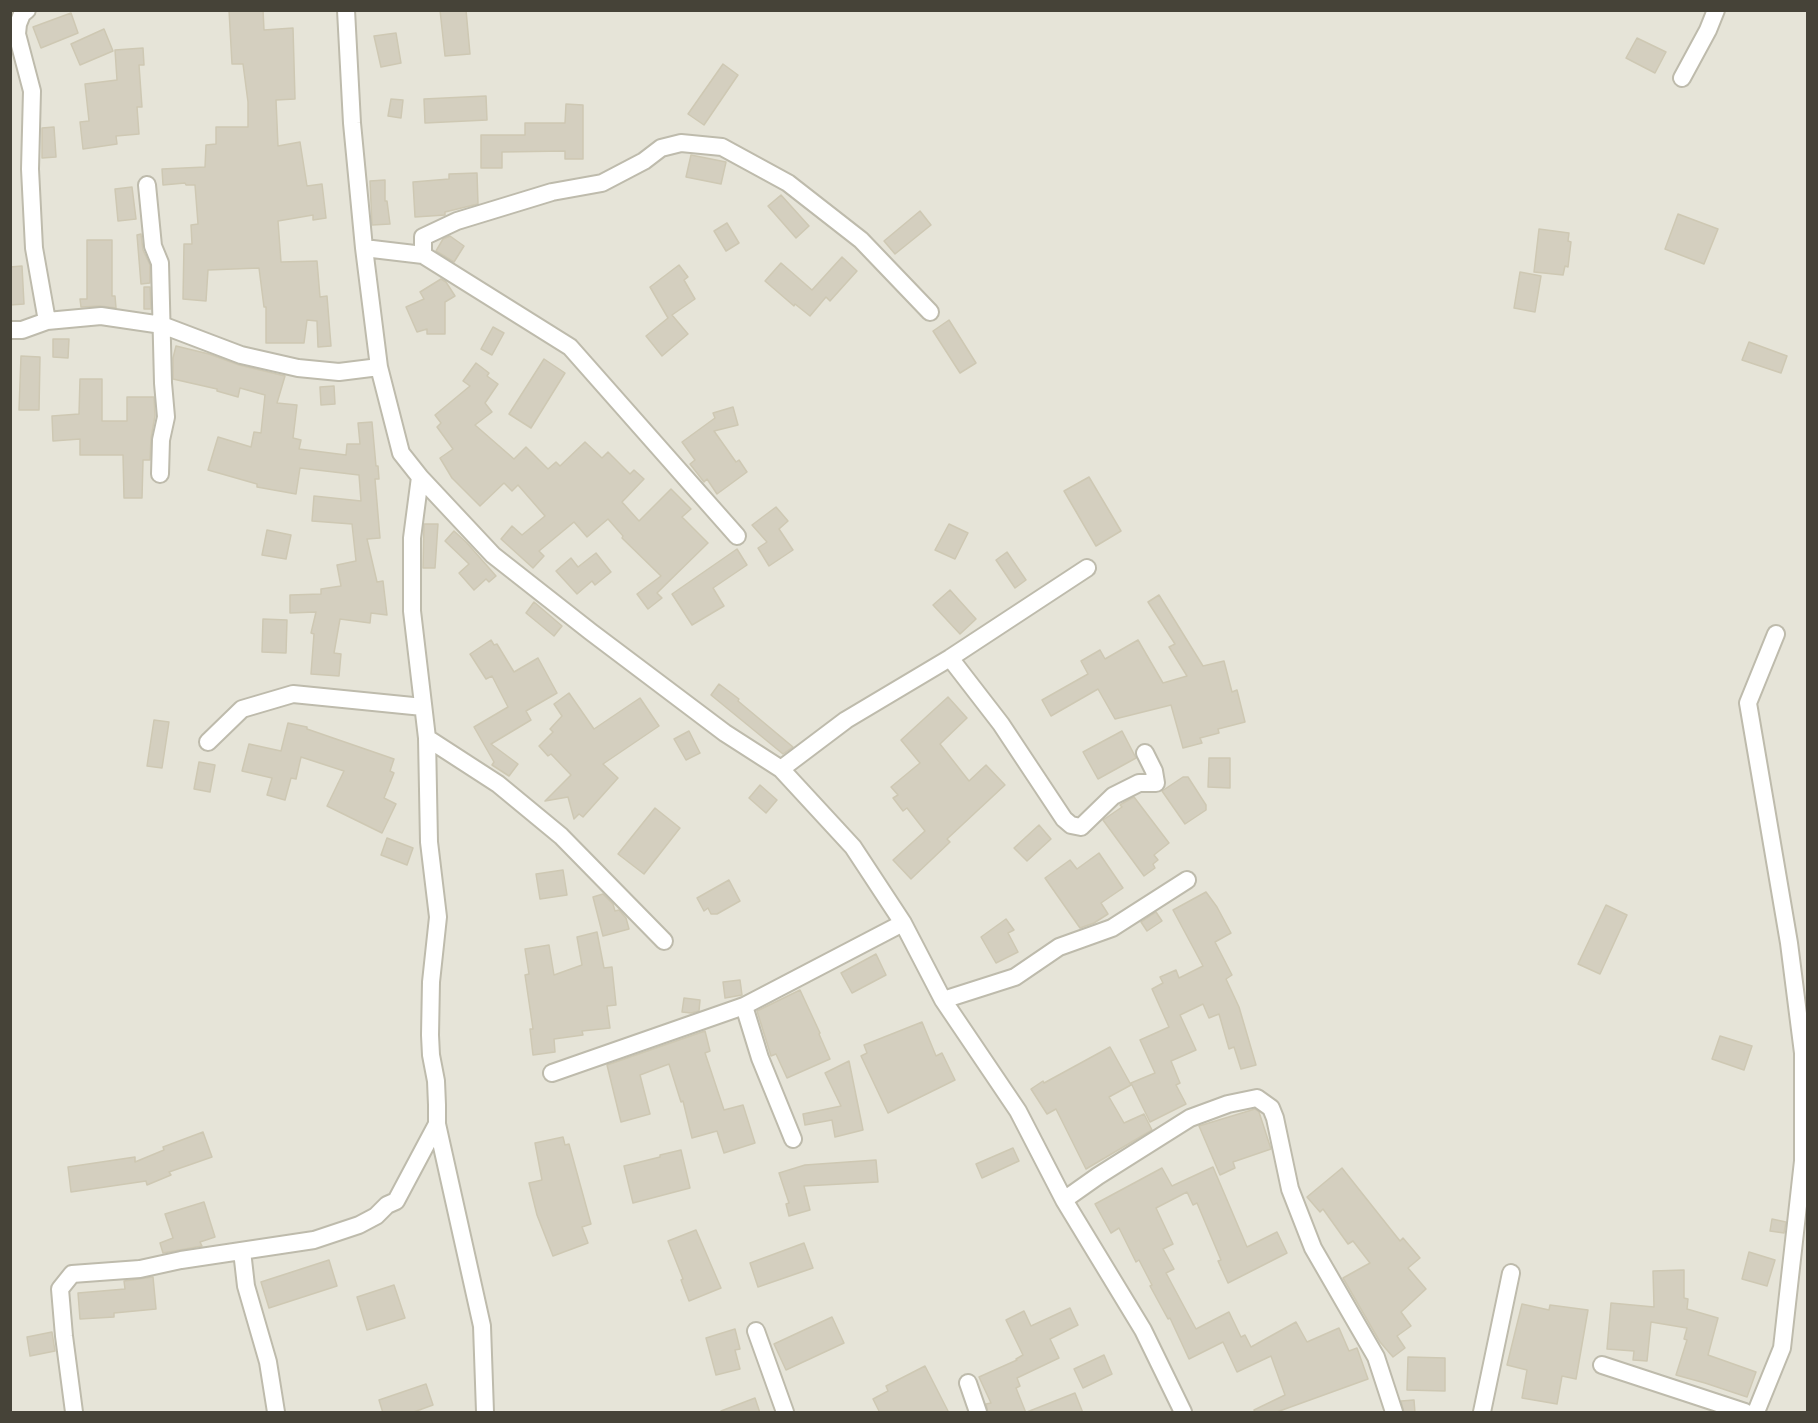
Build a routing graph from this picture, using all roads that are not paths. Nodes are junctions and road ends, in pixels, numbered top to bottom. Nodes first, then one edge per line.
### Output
1 (27, 10) edge
2 (346, 10) edge
3 (1716, 10) edge
4 (1682, 78) dead end
5 (147, 185) dead end
6 (363, 248) junction
7 (423, 255) junction
8 (930, 312) dead end
9 (47, 321) junction
10 (162, 325) junction
11 (10, 330) edge
12 (379, 367) junction
13 (160, 474) dead end
14 (420, 477) junction
15 (737, 536) dead end
16 (1087, 568) dead end
17 (1776, 633) dead end
18 (950, 658) junction
19 (423, 707) junction
20 (427, 738) junction
21 (208, 742) dead end
22 (1145, 753) dead end
23 (781, 769) junction
24 (1187, 880) dead end
25 (903, 923) junction
26 (664, 941) dead end
27 (943, 1000) junction
28 (744, 1006) junction
29 (552, 1073) dead end
30 (437, 1124) junction
31 (792, 1139) dead end
32 (1064, 1200) junction
33 (242, 1251) junction
34 (1511, 1273) dead end
35 (756, 1331) dead end
36 (1602, 1365) dead end
37 (968, 1383) dead end
38 (74, 1413) edge
39 (276, 1413) edge
40 (485, 1413) edge
41 (785, 1413) edge
42 (978, 1413) edge
43 (1183, 1413) edge
44 (1394, 1413) edge
45 (1482, 1413) edge
46 (1745, 1413) edge
47 (1755, 1413) edge

1 - 9 street
2 - 6 street
3 - 4 street
5 - 10 street
6 - 7 street
6 - 12 street
7 - 8 street
7 - 15 street
9 - 10 street
9 - 11 street
10 - 12 street
10 - 13 street
12 - 14 street
14 - 19 street
14 - 23 street
16 - 18 street
17 - 47 street
18 - 22 street
18 - 23 street
19 - 20 street
19 - 21 street
20 - 26 street
20 - 30 street
23 - 25 street
24 - 27 street
25 - 27 street
25 - 28 street
27 - 32 street
28 - 29 street
28 - 31 street
30 - 33 street
30 - 40 street
32 - 43 street
32 - 44 street
33 - 38 street
33 - 39 street
34 - 45 street
35 - 41 street
36 - 46 street
37 - 42 street

